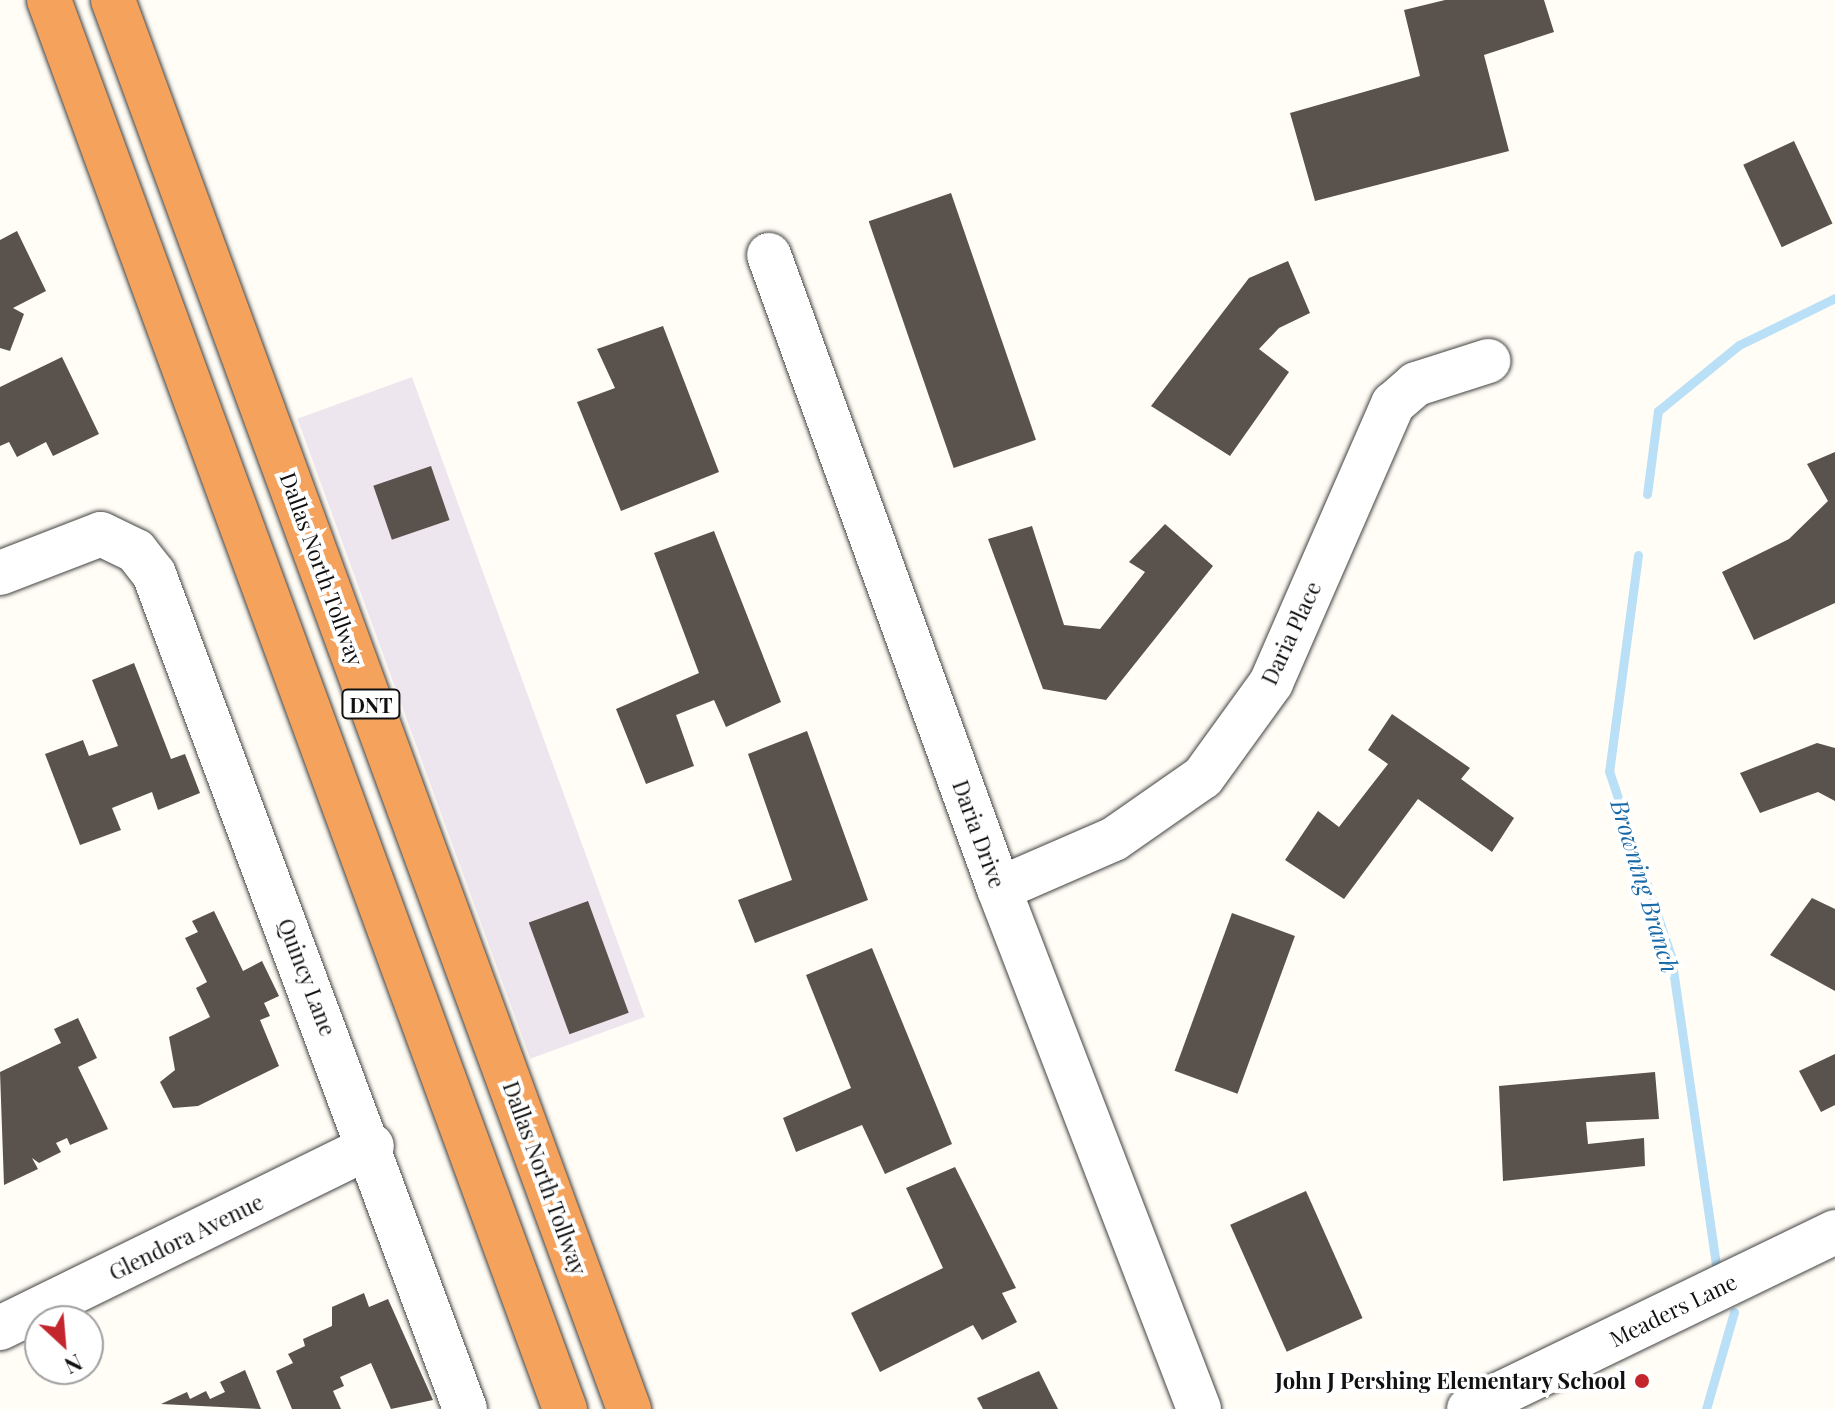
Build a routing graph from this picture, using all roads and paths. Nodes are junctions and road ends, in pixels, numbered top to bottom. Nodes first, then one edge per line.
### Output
1 (49, 0) edge
2 (113, 0) edge
3 (769, 255) dead end
4 (1488, 361) dead end
5 (0, 573) edge
6 (999, 889) junction
7 (372, 1146) junction
8 (1835, 1232) edge
9 (0, 1328) edge
10 (465, 1409) edge
11 (565, 1409) edge
12 (629, 1409) edge
13 (1199, 1409) edge
14 (1469, 1409) edge

1 - 11 highway, DNT
2 - 12 highway, Dallas North Tollway / DNT
3 - 6 street, Daria Drive
4 - 6 street, Daria Place
5 - 7 street, Quincy Lane
6 - 13 street, Daria Drive
7 - 9 street, Glendora Avenue
7 - 10 street, Quincy Lane
8 - 14 street, Meaders Lane

